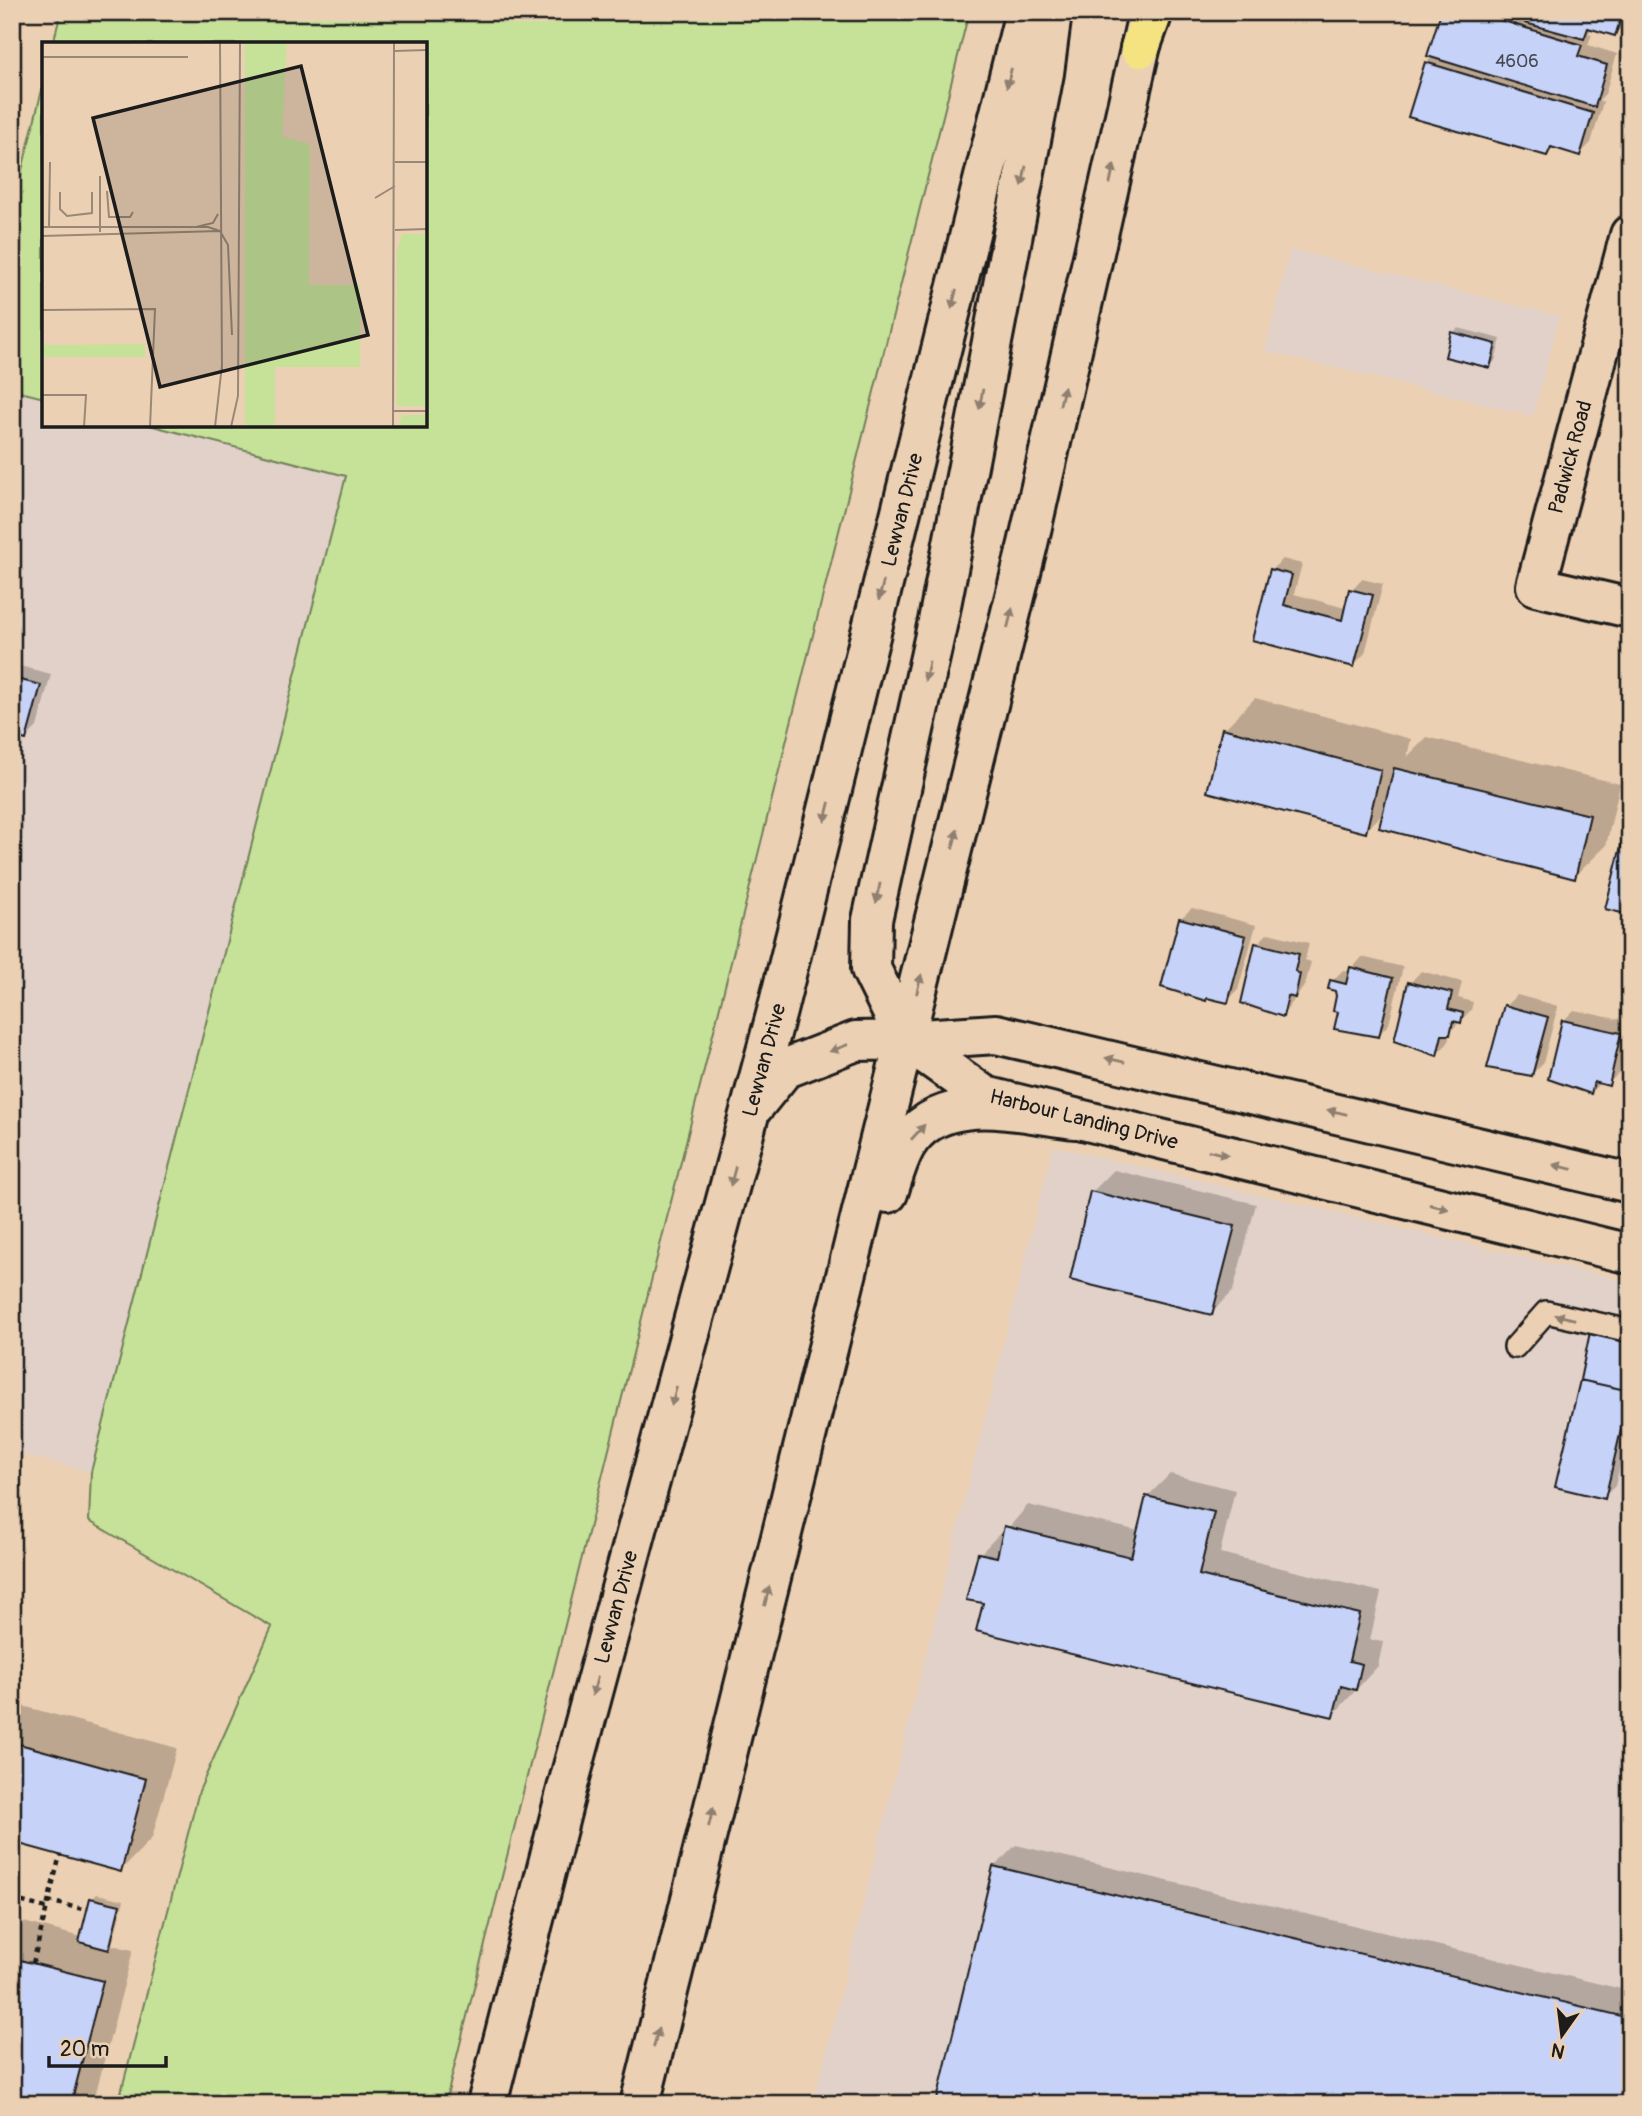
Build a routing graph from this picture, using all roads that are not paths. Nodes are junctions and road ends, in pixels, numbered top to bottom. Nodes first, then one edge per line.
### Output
1 (1025, 12) edge
2 (1052, 12) edge
3 (1147, 24) edge
4 (1630, 235) edge
5 (1630, 608) edge
6 (906, 1040) junction
7 (751, 1110) junction
8 (1075, 1119) junction
9 (1630, 1183) edge
10 (1630, 1254) edge
11 (1630, 1331) edge
12 (1515, 1347) dead end
13 (792, 1496) junction
14 (567, 1788) junction
15 (488, 2104) edge
16 (507, 2104) edge
17 (640, 2104) edge

1 -> 7 main road, Lewvan Drive
2 -> 6 main road
6 -> 3 main road
4 - 5 main road, Padwick Road
6 -> 7 main road
6 - 8 main road, Harbour Landing Drive
9 -> 6 main road
6 - 13 main road
7 -> 14 main road, Lewvan Drive
8 -> 10 main road, Harbour Landing Drive
13 -> 8 main road
11 -> 12 lane
17 -> 13 main road
14 - 15 main road, Lewvan Drive
14 - 16 main road

